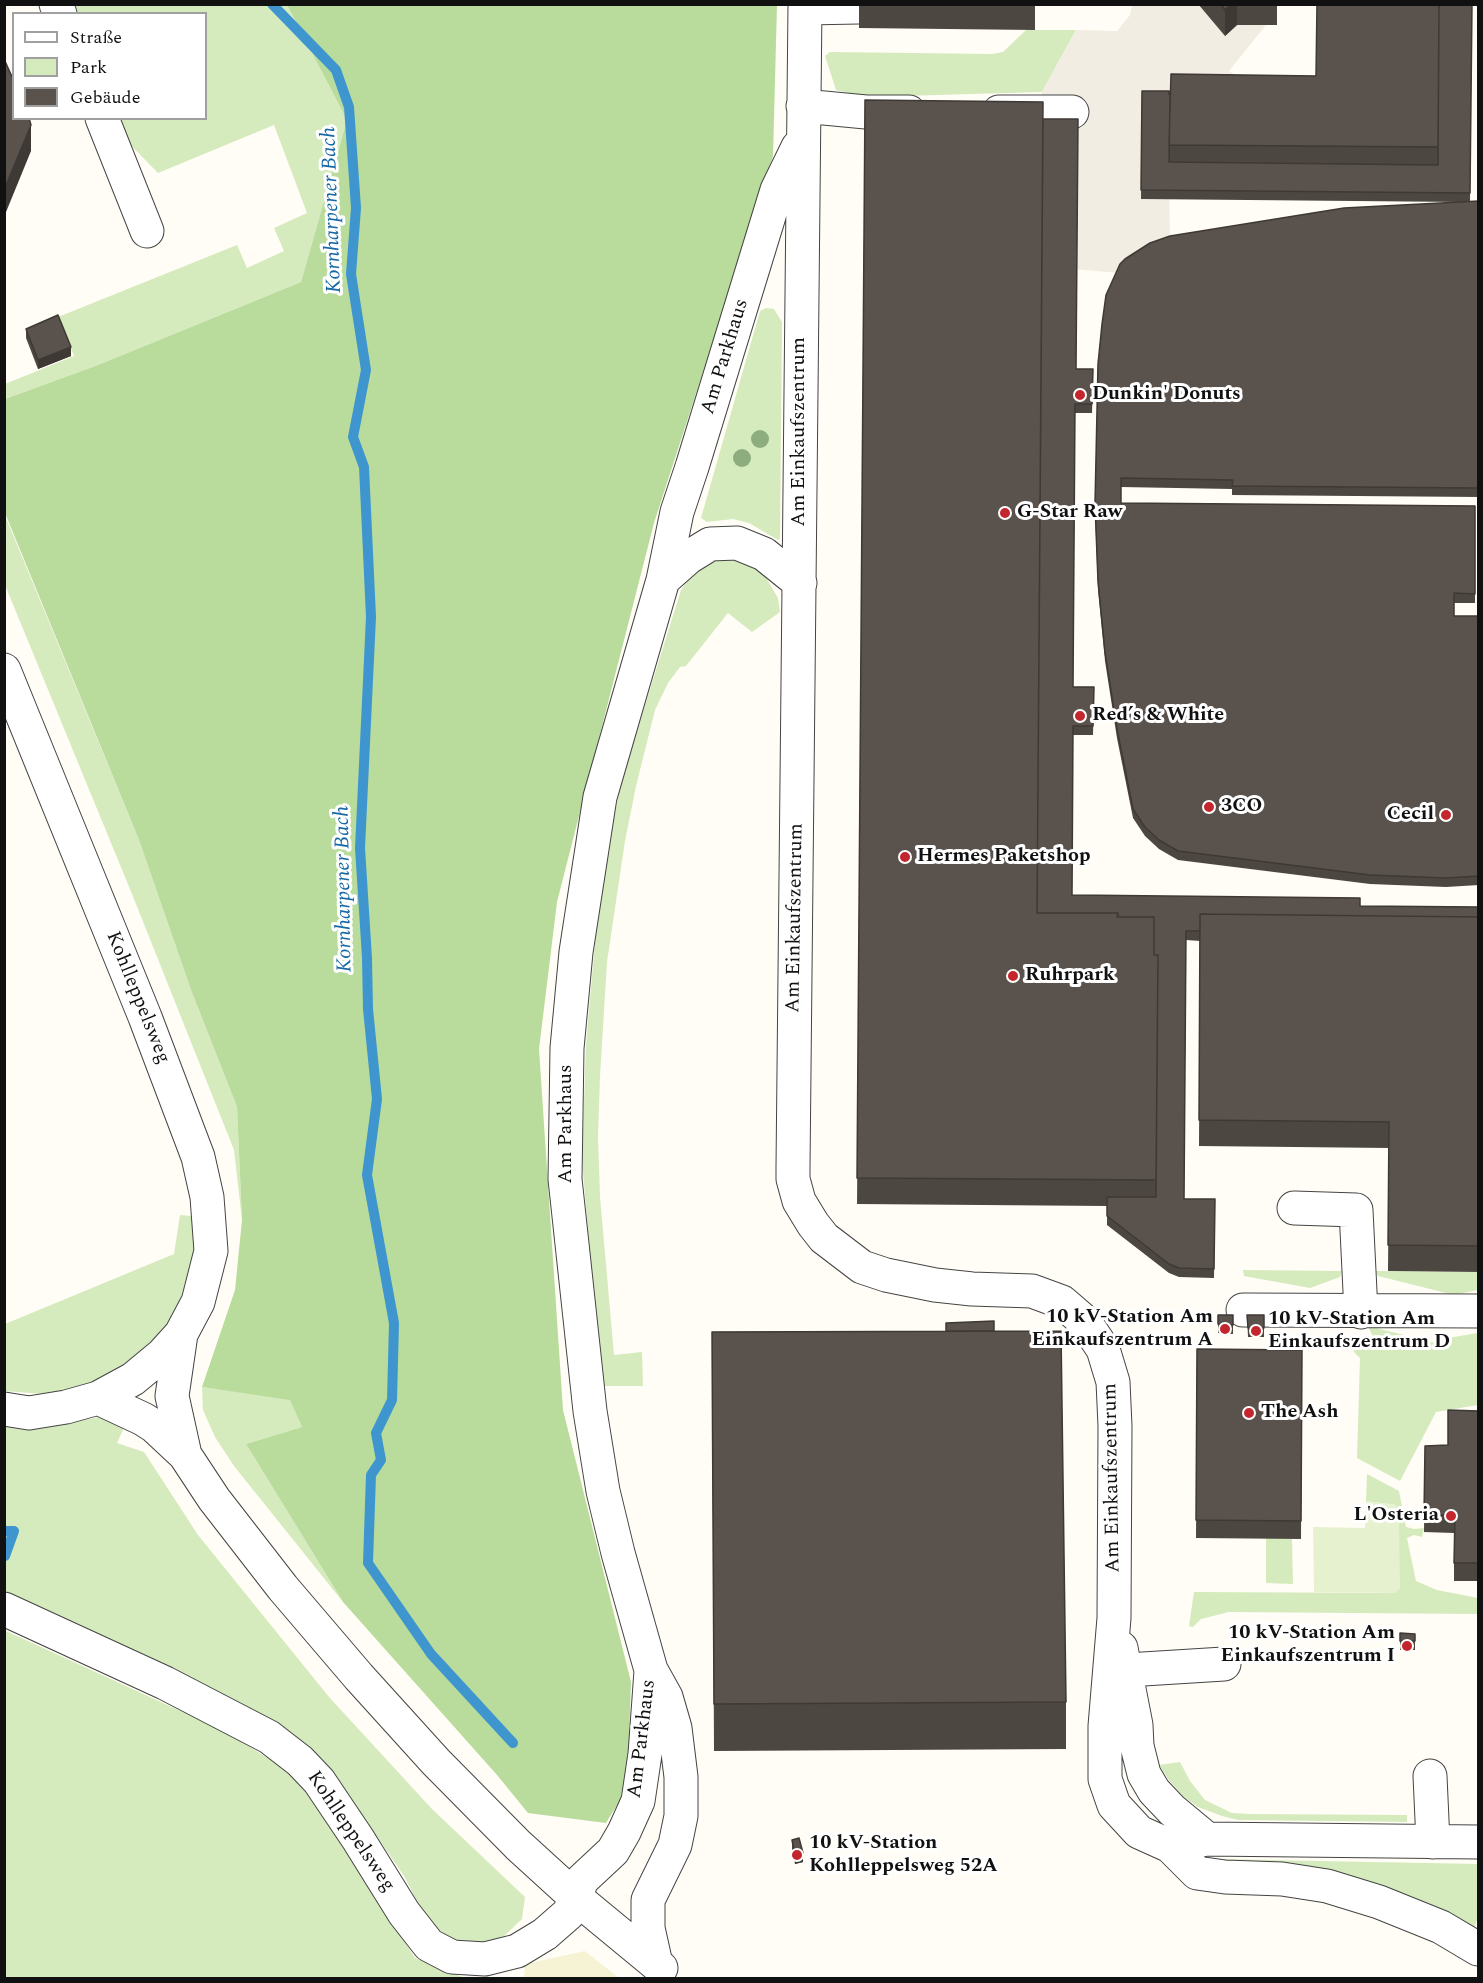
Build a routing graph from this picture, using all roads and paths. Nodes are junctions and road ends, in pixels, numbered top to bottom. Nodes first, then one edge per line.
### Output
1 (805, 6) edge
2 (859, 7) dead end
3 (936, 112) edge
4 (971, 112) edge
5 (1072, 112) dead end
6 (103, 120) edge
7 (803, 121) junction
8 (147, 231) dead end
9 (663, 580) junction
10 (800, 583) junction
11 (4, 670) edge
12 (1294, 1208) dead end
13 (1243, 1310) dead end
14 (1479, 1311) edge
15 (1361, 1312) junction
16 (181, 1334) junction
17 (98, 1398) junction
18 (4, 1409) edge
19 (185, 1455) junction
20 (4, 1609) edge
21 (1114, 1618) junction
22 (1224, 1664) dead end
23 (651, 1670) junction
24 (1127, 1670) junction
25 (1430, 1776) dead end
26 (1207, 1839) junction
27 (1433, 1842) junction
28 (1479, 1842) edge
29 (1170, 1846) junction
30 (575, 1897) junction
31 (1479, 1948) edge
32 (665, 1971) edge

1 - 2 street
1 - 7 street, Am Einkaufszentrum
3 - 7 street
4 - 5 street
6 - 8 street
7 - 9 street, Am Parkhaus
7 - 10 street, Am Einkaufszentrum
9 - 10 street
9 - 23 street, Am Parkhaus
10 - 21 street, Am Einkaufszentrum
11 - 16 street, Kohlleppelsweg
12 - 15 street
13 - 15 street
14 - 15 street
16 - 17 street, Kohlleppelsweg
16 - 19 street, Kohlleppelsweg
17 - 18 street, Kohlleppelsweg
17 - 19 street, Kohlleppelsweg
19 - 30 street, Kohlleppelsweg
20 - 30 street, Kohlleppelsweg
21 - 24 street, Am Einkaufszentrum
21 - 29 street, Am Einkaufszentrum
22 - 24 street
23 - 30 street, Am Parkhaus
23 - 32 street, Am Parkhaus
24 - 26 street, Am Einkaufszentrum
25 - 27 street
26 - 27 street
26 - 29 street
27 - 28 street
29 - 31 street
30 - 32 street, Kohlleppelsweg

